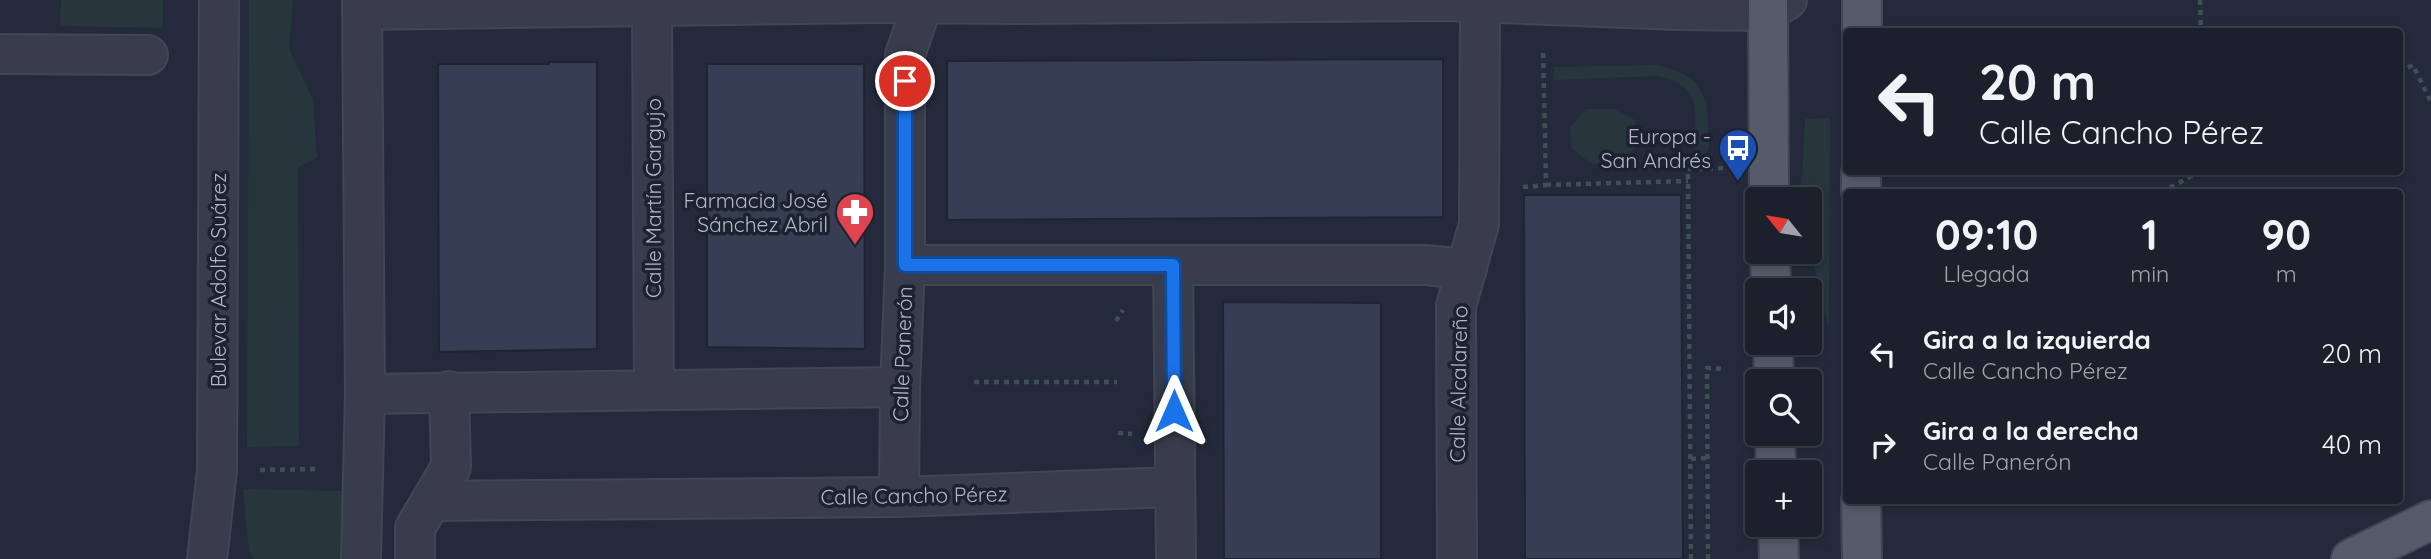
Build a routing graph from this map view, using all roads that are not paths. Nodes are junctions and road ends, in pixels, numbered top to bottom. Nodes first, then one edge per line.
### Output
1 (219, 0) edge
2 (1862, 0) edge
3 (924, 2) edge
4 (1480, 3) junction
5 (1559, 4) edge
6 (1775, 4) edge
7 (362, 5) edge
8 (487, 5) edge
9 (652, 7) junction
10 (1862, 28) edge
11 (0, 54) edge
12 (125, 61) dead end
13 (1769, 187) edge
14 (905, 265) junction
15 (1173, 265) junction
16 (1466, 269) junction
17 (900, 387) junction
18 (654, 390) junction
19 (449, 391) junction
20 (365, 394) junction
21 (1174, 488) junction
22 (899, 497) junction
23 (431, 501) junction
24 (1861, 504) edge
25 (2431, 520) edge
26 (1778, 537) edge
27 (207, 559) edge
28 (361, 559) edge
29 (415, 559) edge
30 (1176, 559) edge
31 (1457, 559) edge
32 (1779, 559) edge
33 (1862, 559) edge
34 (2351, 559) edge

1 - 27 street, Bulevar Adolfo Suárez
2 - 10 main road
3 - 4 street
3 - 9 street
3 - 14 street, Calle Panerón
4 - 5 street
4 - 16 street, Calle Alcalareño
5 - 6 street
6 - 13 main road
7 - 8 street
7 - 20 street
8 - 9 street
9 - 18 street, Calle Martín Gargujo
11 - 12 street
14 - 15 street
14 - 17 street, Calle Panerón
15 - 16 street
15 - 21 street
16 - 31 street, Calle Alcalareño
17 - 18 street
17 - 22 street, Calle Panerón
18 - 19 street
19 - 20 street
19 - 23 street
20 - 28 street
21 - 22 street, Calle Cancho Pérez
21 - 30 street
22 - 23 street, Calle Cancho Pérez
23 - 29 street
24 - 33 main road
25 - 34 main road
26 - 32 main road

